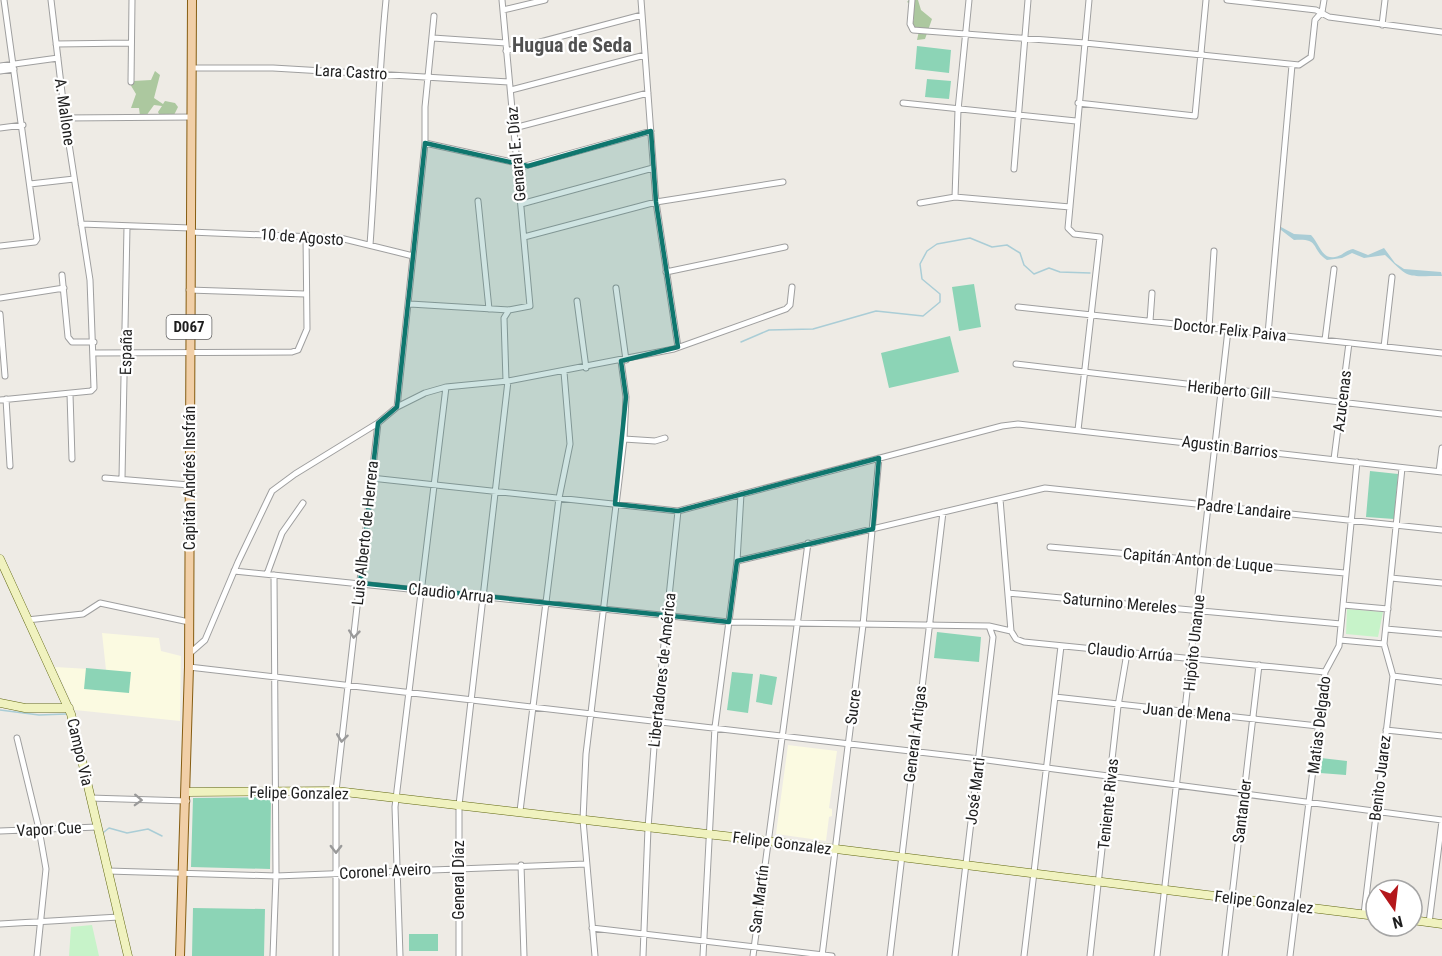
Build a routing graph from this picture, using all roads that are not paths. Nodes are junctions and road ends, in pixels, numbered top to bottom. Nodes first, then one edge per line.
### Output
1 (4, 0) edge
2 (51, 0) edge
3 (132, 0) edge
4 (192, 0) edge
5 (386, 0) edge
6 (502, 0) edge
7 (545, 0) edge
8 (641, 0) edge
9 (912, 0) edge
10 (969, 0) edge
11 (1028, 0) edge
12 (1089, 0) edge
13 (1206, 0) edge
14 (1227, 0) edge
15 (1324, 0) edge
16 (1385, 0) edge
17 (1264, 2) edge
18 (503, 10) junction
19 (1322, 12) junction
20 (642, 15) junction
21 (434, 16) dead end
22 (1383, 25) junction
23 (1442, 32) edge
24 (966, 35) junction
25 (1024, 37) junction
26 (433, 38) junction
27 (130, 43) junction
28 (506, 43) junction
29 (56, 44) junction
30 (1085, 44) junction
31 (506, 51) junction
32 (645, 55) junction
33 (1201, 56) junction
34 (58, 58) junction
35 (1292, 65) junction
36 (0, 66) edge
37 (14, 67) junction
38 (192, 68) junction
39 (0, 71) edge
40 (379, 73) junction
41 (428, 77) junction
42 (131, 82) dead end
43 (509, 82) junction
44 (511, 90) junction
45 (648, 93) junction
46 (903, 103) dead end
47 (1078, 103) junction
48 (958, 110) junction
49 (1019, 116) junction
50 (192, 117) junction
51 (65, 118) junction
52 (1076, 121) junction
53 (23, 125) junction
54 (0, 128) edge
55 (514, 128) junction
56 (651, 131) junction
57 (425, 142) junction
58 (518, 166) junction
59 (653, 168) junction
60 (1014, 170) dead end
61 (74, 179) junction
62 (783, 182) dead end
63 (30, 184) junction
64 (955, 197) junction
65 (478, 201) dead end
66 (656, 202) junction
67 (920, 203) dead end
68 (521, 204) junction
69 (1070, 207) junction
70 (81, 224) junction
71 (127, 227) junction
72 (190, 230) junction
73 (306, 235) junction
74 (524, 237) junction
75 (370, 245) junction
76 (0, 246) edge
77 (785, 247) dead end
78 (1214, 251) dead end
79 (413, 256) junction
80 (1334, 269) dead end
81 (666, 272) junction
82 (62, 275) dead end
83 (1392, 277) dead end
84 (792, 287) dead end
85 (64, 288) junction
86 (616, 288) dead end
87 (189, 290) junction
88 (1152, 293) dead end
89 (305, 294) junction
90 (0, 298) edge
91 (577, 301) dead end
92 (410, 304) junction
93 (1018, 307) dead end
94 (489, 309) junction
95 (509, 310) junction
96 (0, 315) edge
97 (1091, 315) junction
98 (1150, 321) junction
99 (1209, 328) junction
100 (1228, 330) junction
101 (1268, 334) junction
102 (1325, 340) junction
103 (94, 342) junction
104 (1349, 343) junction
105 (678, 347) junction
106 (1384, 347) junction
107 (189, 351) junction
108 (126, 352) junction
109 (1442, 352) edge
110 (94, 353) junction
111 (624, 360) junction
112 (1016, 364) dead end
113 (586, 368) junction
114 (564, 372) junction
115 (1085, 374) junction
116 (5, 376) dead end
117 (507, 381) junction
118 (446, 387) junction
119 (1222, 389) junction
120 (70, 394) junction
121 (3, 400) edge
122 (1342, 402) junction
123 (397, 407) junction
124 (1442, 414) edge
125 (378, 423) junction
126 (1078, 430) junction
127 (665, 438) dead end
128 (624, 439) junction
129 (1215, 445) junction
130 (1442, 448) edge
131 (879, 458) junction
132 (72, 459) dead end
133 (1334, 459) junction
134 (1357, 462) junction
135 (10, 466) dead end
136 (1402, 468) junction
137 (1441, 472) edge
138 (105, 478) dead end
139 (122, 478) junction
140 (371, 478) junction
141 (189, 485) junction
142 (435, 485) junction
143 (495, 492) junction
144 (741, 494) junction
145 (559, 498) junction
146 (1000, 499) junction
147 (303, 503) dead end
148 (615, 504) junction
149 (1209, 505) junction
150 (678, 511) junction
151 (943, 512) junction
152 (1351, 521) junction
153 (1397, 526) junction
154 (873, 528) junction
155 (1442, 530) edge
156 (808, 543) junction
157 (1050, 547) dead end
158 (0, 559) edge
159 (1203, 560) junction
160 (737, 561) junction
161 (234, 571) junction
162 (1345, 573) junction
163 (267, 574) junction
164 (274, 575) junction
165 (1390, 578) junction
166 (360, 582) junction
167 (1442, 583) edge
168 (422, 590) junction
169 (1008, 592) junction
170 (484, 596) junction
171 (546, 603) junction
172 (1343, 605) junction
173 (1388, 609) junction
174 (605, 610) junction
175 (1198, 610) junction
176 (668, 617) junction
177 (27, 620) junction
178 (189, 622) junction
179 (729, 622) junction
180 (796, 624) junction
181 (1341, 624) junction
182 (863, 625) junction
183 (989, 626) junction
184 (928, 627) junction
185 (1386, 629) junction
186 (1011, 632) junction
187 (1442, 634) edge
188 (1340, 640) junction
189 (1384, 644) junction
190 (1061, 646) junction
191 (1127, 653) junction
192 (189, 654) junction
193 (1192, 658) junction
194 (1259, 665) junction
195 (189, 667) junction
196 (1325, 672) junction
197 (1393, 676) junction
198 (275, 677) junction
199 (1442, 682) edge
200 (348, 685) junction
201 (410, 693) junction
202 (1055, 698) junction
203 (472, 701) junction
204 (0, 703) edge
205 (1118, 706) junction
206 (69, 708) junction
207 (534, 708) junction
208 (1186, 712) junction
209 (592, 714) junction
210 (1253, 719) junction
211 (656, 720) junction
212 (1318, 726) junction
213 (715, 727) junction
214 (1386, 730) junction
215 (783, 736) junction
216 (1442, 736) edge
217 (17, 738) dead end
218 (848, 744) junction
219 (912, 751) junction
220 (979, 759) junction
221 (1047, 769) junction
222 (1110, 776) junction
223 (1178, 787) junction
224 (275, 791) junction
225 (336, 791) junction
226 (1245, 794) junction
227 (187, 797) junction
228 (90, 798) junction
229 (398, 798) junction
230 (1309, 802) junction
231 (459, 805) junction
232 (520, 811) junction
233 (1376, 811) junction
234 (583, 820) junction
235 (1442, 820) edge
236 (97, 827) junction
237 (648, 828) junction
238 (39, 829) junction
239 (0, 831) edge
240 (709, 834) junction
241 (767, 841) junction
242 (836, 849) junction
243 (902, 858) junction
244 (586, 864) junction
245 (521, 865) junction
246 (966, 865) junction
247 (458, 867) junction
248 (398, 869) junction
249 (108, 872) junction
250 (184, 873) junction
251 (336, 873) junction
252 (1034, 874) junction
253 (276, 876) junction
254 (1368, 878) edge
255 (1100, 882) junction
256 (1165, 890) junction
257 (1231, 898) junction
258 (1296, 907) junction
259 (1364, 914) edge
260 (119, 917) junction
261 (40, 922) junction
262 (1424, 922) edge
263 (1429, 923) junction
264 (0, 924) edge
265 (1442, 924) edge
266 (592, 928) junction
267 (644, 934) junction
268 (704, 941) junction
269 (754, 946) junction
270 (822, 955) edge
271 (37, 956) edge
272 (128, 956) edge
273 (180, 956) edge
274 (273, 956) edge
275 (336, 956) edge
276 (400, 956) edge
277 (459, 956) edge
278 (524, 956) edge
279 (595, 956) edge
280 (644, 956) edge
281 (703, 956) edge
282 (753, 956) edge
283 (832, 956) edge
284 (890, 956) edge
285 (956, 956) edge
286 (1024, 956) edge
287 (1090, 956) edge
288 (1157, 956) edge
289 (1225, 956) edge
290 (1290, 956) edge

1 - 37 street
2 - 29 street, A. Mallone
3 - 27 street
4 - 38 main road, Capitán Andrés Insfrán / D067
5 - 40 street
6 - 18 street, Genaral E. Díaz
7 - 18 street
8 - 20 street
9 - 24 street
10 - 24 street
11 - 25 street
12 - 30 street
13 - 33 street
14 - 17 street
15 - 19 street
16 - 22 street
17 - 19 street
18 - 28 street, Genaral E. Díaz
19 - 22 street
19 - 35 street
20 - 31 street
20 - 32 street
21 - 26 street
22 - 23 street
24 - 25 street
24 - 48 street
25 - 30 street
25 - 49 street
26 - 28 street
26 - 41 street
27 - 29 street
27 - 42 street
28 - 31 street, Genaral E. Díaz
29 - 34 street, A. Mallone
30 - 33 street
30 - 47 street
31 - 43 street, Genaral E. Díaz
32 - 44 street
32 - 45 street
33 - 35 street
33 - 47 street
34 - 37 street
34 - 51 street, A. Mallone
35 - 101 street
36 - 37 street
37 - 39 street
37 - 53 street
38 - 40 street, Lara Castro
38 - 50 main road, Capitán Andrés Insfrán / D067
40 - 41 street, Lara Castro
40 - 75 street
41 - 43 street, Lara Castro
41 - 57 street
43 - 44 street, Genaral E. Díaz
44 - 55 street, Genaral E. Díaz
45 - 55 street
45 - 56 street
46 - 48 street
47 - 52 street
48 - 49 street
48 - 64 street
49 - 52 street
49 - 60 street
50 - 51 street
50 - 72 main road, Capitán Andrés Insfrán / D067
51 - 61 street, A. Mallone
52 - 69 street
53 - 54 street
53 - 63 street
55 - 58 street, Genaral E. Díaz
56 - 58 street
56 - 59 street
57 - 58 street
57 - 79 street
58 - 68 street, Genaral E. Díaz
59 - 66 street
59 - 68 street
61 - 63 street
61 - 70 street, A. Mallone
62 - 66 street
63 - 76 street
64 - 67 street
64 - 69 street
65 - 94 street
66 - 74 street
66 - 81 street
68 - 74 street, Genaral E. Díaz
69 - 97 street
70 - 71 street, 10 de Agosto
70 - 103 street, A. Mallone
71 - 72 street, 10 de Agosto
71 - 108 street, España
72 - 73 street, 10 de Agosto
72 - 87 main road, Capitán Andrés Insfrán / D067
73 - 75 street, 10 de Agosto
73 - 89 street
74 - 95 street, Genaral E. Díaz
75 - 79 street, 10 de Agosto
77 - 81 street
78 - 99 street
79 - 92 street
80 - 102 street
81 - 105 street
82 - 85 street
83 - 106 street
84 - 105 street
85 - 90 street
85 - 103 street
86 - 111 street
87 - 89 street
87 - 107 main road, Capitán Andrés Insfrán / D067
88 - 98 street
89 - 107 street
91 - 113 street
92 - 94 street
92 - 123 street
93 - 97 street, Doctor Felix Paiva
94 - 95 street
95 - 117 street, General Díaz
96 - 116 street
97 - 98 street, Doctor Felix Paiva
97 - 115 street
98 - 99 street, Doctor Felix Paiva
99 - 100 street, Doctor Felix Paiva
100 - 101 street, Doctor Felix Paiva
100 - 119 street, Hipóito Unanue
101 - 102 street, Doctor Felix Paiva
102 - 104 street, Doctor Felix Paiva
103 - 110 street, A. Mallone
104 - 106 street, Doctor Felix Paiva
104 - 122 street, Azucenas
105 - 111 street
106 - 109 street, Doctor Felix Paiva
107 - 108 street
107 - 141 main road, Capitán Andrés Insfrán / D067
108 - 110 street
108 - 139 street, España
110 - 120 street, A. Mallone
111 - 113 street
111 - 128 street
112 - 115 street, Heriberto Gill
113 - 114 street
114 - 117 street
114 - 145 street
115 - 119 street, Heriberto Gill
115 - 126 street
117 - 118 street
117 - 143 street, General Díaz
118 - 123 street
118 - 142 street
119 - 122 street, Heriberto Gill
119 - 129 street, Hipóito Unanue
120 - 121 street
120 - 132 street
121 - 135 street
122 - 124 street, Heriberto Gill
122 - 133 street, Azucenas
123 - 125 street
125 - 140 street, Luis Alberto de Herrera
125 - 161 street
126 - 129 street, Agustin Barrios
126 - 131 street, Agustin Barrios
127 - 128 street
128 - 148 street
129 - 133 street, Agustin Barrios
129 - 149 street, Hipóito Unanue
130 - 137 street
131 - 144 street, Agustin Barrios
131 - 154 street, Sucre
133 - 134 street, Agustin Barrios
134 - 136 street, Agustin Barrios
134 - 152 street, Matias Delgado
136 - 137 street, Agustin Barrios
136 - 153 street
138 - 139 street
139 - 141 street
140 - 142 street
140 - 166 street, Luis Alberto de Herrera
141 - 178 main road, Capitán Andrés Insfrán / D067
142 - 143 street
142 - 168 street
143 - 145 street
143 - 170 street, General Díaz
144 - 150 street, Agustin Barrios
144 - 160 street
145 - 148 street
145 - 171 street
146 - 149 street, Padre Landaire
146 - 151 street, Padre Landaire
146 - 169 street
147 - 163 street
148 - 150 street
148 - 174 street
149 - 152 street, Padre Landaire
149 - 159 street, Hipóito Unanue
150 - 176 street, Libertadores de América
151 - 154 street, Padre Landaire
151 - 184 street, General Artigas
152 - 153 street, Padre Landaire
152 - 162 street, Matias Delgado
153 - 155 street, Padre Landaire
153 - 165 street
154 - 156 street, Padre Landaire
154 - 182 street, Sucre
156 - 160 street, Padre Landaire
156 - 180 street, San Martín
157 - 159 street, Capitán Anton de Luque
158 - 177 street, Campo Via
159 - 162 street, Capitán Anton de Luque
159 - 175 street, Hipóito Unanue
160 - 179 street
161 - 163 street, Claudio Arrua
161 - 192 street
162 - 172 street, Matias Delgado
163 - 164 street, Claudio Arrua
164 - 166 street, Claudio Arrua
164 - 198 street
165 - 167 street
165 - 173 street
166 - 168 street, Claudio Arrua
166 -> 200 street, Luis Alberto de Herrera
168 - 170 street, Claudio Arrua
168 - 201 street
169 - 175 street, Saturnino Mereles
169 - 186 street
170 - 171 street, Claudio Arrua
170 - 203 street, General Díaz
171 - 174 street, Claudio Arrua
171 - 207 street
172 - 173 street
172 - 181 street, Matias Delgado
173 - 185 street
174 - 176 street, Claudio Arrua
174 - 209 street
175 - 181 street, Saturnino Mereles
175 - 193 street, Hipóito Unanue
176 - 179 street, Claudio Arrua
176 - 211 street, Libertadores de América
177 - 178 street
177 - 206 street, Campo Via
178 - 192 main road, Capitán Andrés Insfrán / D067
179 - 180 street, Claudio Arrua
179 - 213 street
180 - 182 street, Claudio Arrua
180 - 215 street, San Martín
181 - 188 street, Matias Delgado
182 - 184 street, Claudio Arrúa
182 - 218 street, Sucre
183 - 184 street, Claudio Arrúa
183 - 186 street, Claudio Arrúa
183 - 220 street, José Marti
184 - 219 street, General Artigas
185 - 187 street
185 - 189 street
186 - 190 street, Claudio Arrúa
188 - 189 street
188 - 196 street, Matias Delgado
189 - 197 street, Benito Juarez
190 - 191 street, Claudio Arrúa
190 - 202 street
191 - 193 street, Claudio Arrúa
191 - 205 street, Teniente Rivas
192 - 195 main road, Capitán Andrés Insfrán / D067
193 - 194 street, Claudio Arrúa
193 - 208 street, Hipóito Unanue
194 - 196 street, Claudio Arrúa
194 - 210 street, Santander
195 - 198 street
195 - 227 main road, Capitán Andrés Insfrán / D067
196 - 212 street, Matias Delgado
197 - 199 street
197 - 214 street, Benito Juarez
198 - 200 street
198 - 224 street
200 - 201 street
200 -> 225 street, Luis Alberto de Herrera
201 - 203 street
201 - 229 street
202 - 205 street, Juan de Mena
202 - 221 street
203 - 207 street
203 - 231 street, General Díaz
204 - 206 street
205 - 208 street, Juan de Mena
205 - 222 street, Teniente Rivas
206 - 228 street, Campo Via
207 - 209 street
207 - 232 street
208 - 210 street, Juan de Mena
208 - 223 street, Hipóito Unanue
209 - 211 street
209 - 234 street
210 - 212 street, Juan de Mena
210 - 226 street, Santander
211 - 213 street
211 - 237 street, Libertadores de América
212 - 230 street, Matias Delgado
213 - 215 street
213 - 240 street
214 - 216 street
214 - 233 street, Benito Juarez
215 - 218 street
215 - 241 street, San Martín
217 - 238 street
218 - 219 street
218 - 242 street, Sucre
219 - 220 street
219 - 243 street, General Artigas
220 - 221 street
220 - 246 street, José Marti
221 - 222 street
221 - 252 street
222 - 223 street
222 - 255 street, Teniente Rivas
223 - 226 street
223 - 256 street, Hipóito Unanue
224 - 225 street, Felipe Gonzalez
224 - 227 street, Felipe Gonzalez
224 - 253 street
225 - 229 street, Felipe Gonzalez
225 -> 251 street, Luis Alberto de Herrera
226 - 230 street
226 - 257 street, Santander
228 -> 227 street
227 - 250 main road, Capitán Andrés Insfrán / D067
228 - 236 street, Campo Via
229 - 231 street, Felipe Gonzalez
229 - 248 street
230 - 233 street
230 - 258 street, Matias Delgado
231 - 232 street, Felipe Gonzalez
231 - 247 street, General Díaz
232 - 234 street, Felipe Gonzalez
233 - 235 street
233 - 254 street, Benito Juarez
234 - 237 street, Felipe Gonzalez
234 - 244 street
235 - 263 street
236 - 238 street, Vapor Cue
236 - 249 street, Campo Via
237 - 240 street, Felipe Gonzalez
237 - 267 street, Libertadores de América
238 - 239 street, Vapor Cue
238 - 261 street
240 - 241 street, Felipe Gonzalez
240 - 268 street
241 - 242 street, Felipe Gonzalez
241 - 269 street, San Martín
242 - 243 street, Felipe Gonzalez
242 - 270 street, Sucre
243 - 246 street, Felipe Gonzalez
243 - 284 street, General Artigas
244 - 245 street, Coronel Aveiro
244 - 266 street
245 - 247 street, Coronel Aveiro
245 - 278 street
246 - 252 street, Felipe Gonzalez
246 - 285 street, José Marti
247 - 248 street, Coronel Aveiro
247 - 277 street, General Díaz
248 - 251 street, Coronel Aveiro
248 - 276 street
249 - 250 street, Coronel Aveiro
249 - 260 street, Campo Via
250 - 253 street, Coronel Aveiro
250 - 273 main road, Capitán Andrés Insfrán / D067
251 - 253 street, Coronel Aveiro
251 - 275 street, Luis Alberto de Herrera
252 - 255 street, Felipe Gonzalez
252 - 286 street
253 - 274 street
255 - 256 street, Felipe Gonzalez
255 - 287 street, Teniente Rivas
256 - 257 street, Felipe Gonzalez
256 - 288 street, Hipóito Unanue
257 - 258 street, Felipe Gonzalez
257 - 289 street, Santander
258 - 259 street, Felipe Gonzalez
258 - 290 street, Matias Delgado
260 - 261 street
260 - 272 street, Campo Via
261 - 264 street
261 - 271 street
262 - 263 street
263 - 265 street
266 - 267 street
266 - 279 street
267 - 268 street
267 - 280 street, Libertadores de América
268 - 269 street
268 - 281 street
269 - 270 street
269 - 282 street, San Martín
270 - 283 street

